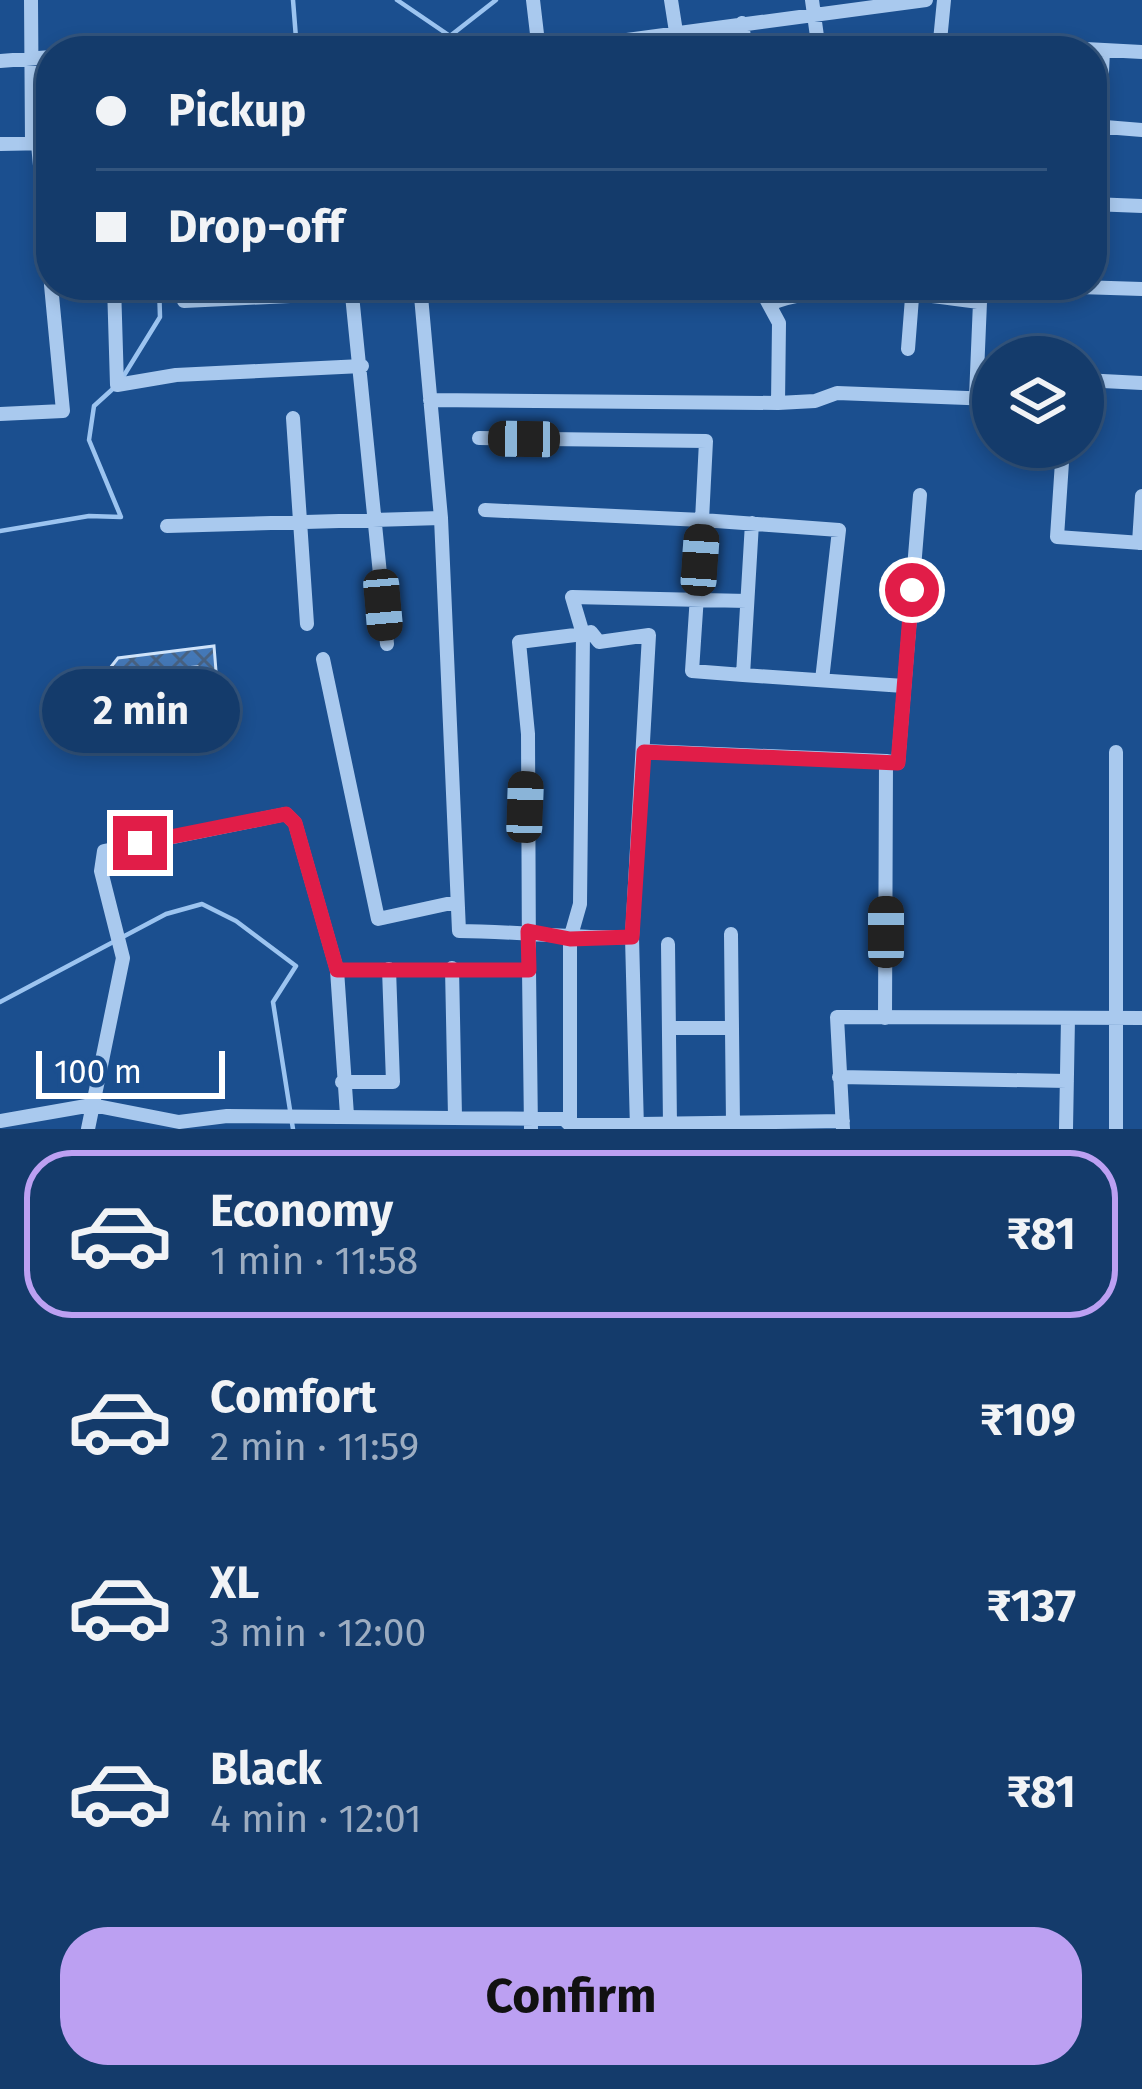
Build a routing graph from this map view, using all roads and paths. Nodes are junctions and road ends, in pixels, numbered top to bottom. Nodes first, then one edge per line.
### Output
1 (31, 0) edge
2 (533, 0) edge
3 (671, 0) edge
4 (926, 0) edge
5 (944, 0) edge
6 (813, 7) edge
7 (742, 23) junction
8 (676, 32) junction
9 (539, 36) edge
10 (657, 36) edge
11 (677, 36) edge
12 (744, 36) edge
13 (940, 36) edge
14 (1107, 51) edge
15 (1142, 52) edge
16 (29, 58) junction
17 (36, 58) edge
18 (0, 61) edge
19 (36, 112) edge
20 (1107, 128) edge
21 (1142, 130) edge
22 (36, 143) edge
23 (0, 144) edge
24 (1107, 205) edge
25 (1142, 206) edge
26 (1107, 286) edge
27 (1142, 289) edge
28 (52, 300) edge
29 (114, 300) edge
30 (198, 300) edge
31 (353, 300) edge
32 (421, 300) edge
33 (767, 300) edge
34 (912, 300) edge
35 (969, 300) edge
36 (184, 301) dead end
37 (980, 302) joint
38 (979, 336) edge
39 (908, 349) dead end
40 (362, 366) junction
41 (1104, 381) edge
42 (1142, 383) edge
43 (972, 397) edge
44 (430, 400) junction
45 (778, 403) junction
46 (0, 414) edge
47 (293, 418) dead end
48 (479, 438) dead end
49 (1062, 468) edge
50 (920, 495) dead end
51 (1142, 496) edge
52 (485, 511) dead end
53 (441, 518) junction
54 (702, 520) junction
55 (376, 522) junction
56 (752, 523) junction
57 (167, 526) dead end
58 (300, 526) junction
59 (1140, 543) edge
60 (697, 600) junction
61 (747, 601) junction
62 (307, 624) dead end
63 (583, 634) junction
64 (387, 644) dead end
65 (323, 659) dead end
66 (743, 675) junction
67 (822, 680) junction
68 (904, 686) junction
69 (644, 752) junction
70 (1116, 752) dead end
71 (886, 761) junction
72 (456, 902) junction
73 (528, 931) junction
74 (731, 934) dead end
75 (632, 937) junction
76 (570, 939) junction
77 (668, 944) dead end
78 (452, 968) junction
79 (388, 969) junction
80 (337, 970) junction
81 (529, 970) junction
82 (885, 1018) junction
83 (1068, 1018) junction
84 (1114, 1018) junction
85 (1142, 1018) edge
86 (669, 1028) junction
87 (732, 1028) junction
88 (839, 1077) junction
89 (1067, 1081) junction
90 (342, 1082) junction
91 (92, 1105) junction
92 (347, 1115) junction
93 (455, 1117) junction
94 (0, 1121) edge
95 (530, 1124) edge
96 (734, 1124) junction
97 (843, 1125) edge
98 (180, 1126) edge
99 (570, 1126) junction
100 (670, 1126) junction
101 (769, 1126) edge
102 (637, 1127) edge
103 (700, 1127) edge
104 (88, 1129) edge
105 (1066, 1129) edge
106 (1116, 1129) edge

1 - 16 street
2 - 9 street
3 - 8 street
4 - 6 street
5 - 13 street
6 - 7 street
7 - 8 street
7 - 12 street
8 - 10 street
8 - 11 street
14 - 15 street
16 - 17 street
16 - 18 street
16 - 19 street
20 - 21 street
22 - 23 street
24 - 25 street
26 - 27 street
28 - 46 street
29 - 40 street
30 - 36 street
31 - 40 street
32 - 44 street
33 - 45 street
34 - 39 street
35 - 37 street
37 - 38 street
40 - 55 street
41 - 42 street
43 - 45 street
44 - 45 street
44 - 53 street
47 - 58 street
48 - 54 street
49 - 59 street
50 - 68 street
51 - 59 street
52 - 54 street
53 - 55 street
53 - 72 street
54 - 56 street
54 - 60 street
55 - 58 street
55 - 64 street
56 - 61 street
56 - 67 street
57 - 58 street
58 - 62 street
60 - 61 street
60 - 63 street
60 - 66 street
61 - 66 street
63 - 69 street
63 - 73 street
63 - 76 street
65 - 72 street
66 - 67 street
67 - 68 street
68 - 71 street
69 - 71 street
69 - 75 street
70 - 84 street
71 - 82 street
72 - 73 street
73 - 76 street
73 - 81 street
74 - 87 street
75 - 76 street
75 - 102 street
76 - 99 street
77 - 86 street
78 - 79 street
78 - 81 street
78 - 93 street
79 - 80 street
79 - 90 street
80 - 90 street
80 - 91 street
81 - 95 street
82 - 83 street
82 - 88 street
83 - 84 street
83 - 89 street
84 - 85 street
84 - 106 street
86 - 87 street
86 - 100 street
87 - 96 street
88 - 89 street
88 - 97 street
89 - 105 street
90 - 92 street
91 - 94 street
91 - 98 street
91 - 104 street
92 - 93 street
92 - 98 street
93 - 95 street
95 - 99 street
96 - 101 street
96 - 103 street
97 - 101 street
99 - 102 street
100 - 102 street
100 - 103 street

